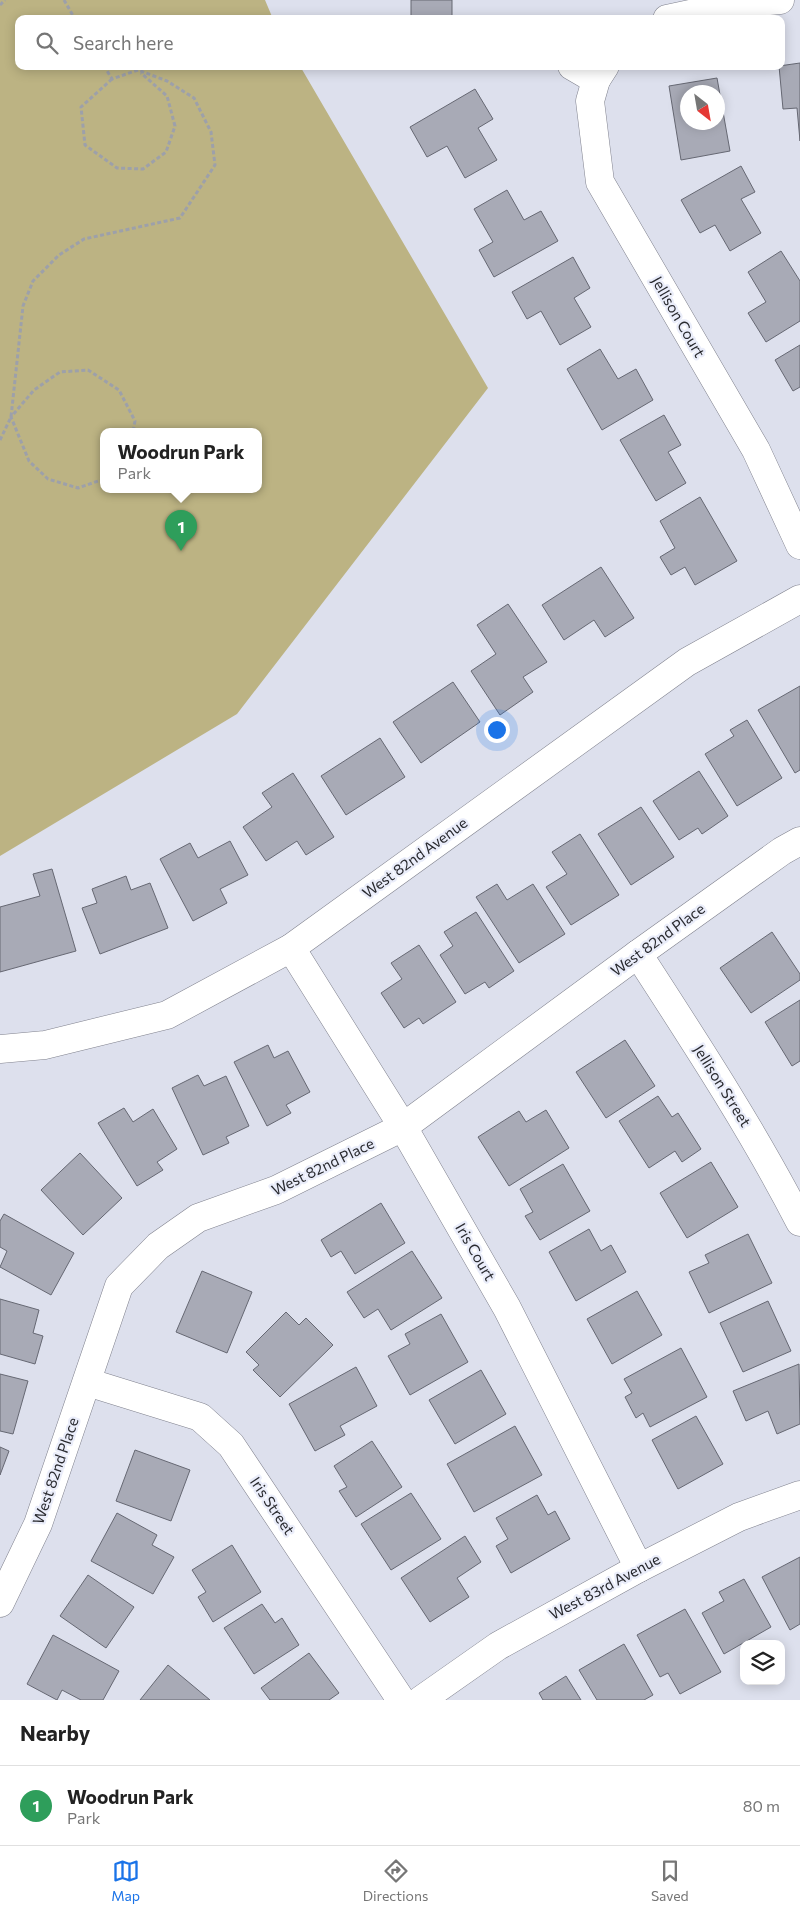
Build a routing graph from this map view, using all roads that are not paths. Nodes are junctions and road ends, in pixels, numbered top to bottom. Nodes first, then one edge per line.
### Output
1 (780, 0) edge
2 (685, 15) edge
3 (600, 73) edge
4 (800, 545) edge
5 (800, 599) edge
6 (800, 841) edge
7 (291, 948) junction
8 (638, 954) junction
9 (0, 1049) edge
10 (403, 1128) junction
11 (800, 1222) edge
12 (87, 1382) junction
13 (800, 1495) edge
14 (639, 1568) junction
15 (0, 1603) edge
16 (401, 1700) edge
17 (420, 1700) edge

1 - 2 street
3 - 4 street, Jellison Court
5 - 7 street, West 82nd Avenue
6 - 8 street, West 82nd Place
7 - 9 street, West 82nd Avenue
7 - 10 street, Iris Court
8 - 10 street, West 82nd Place
8 - 11 street, Jellison Street
10 - 12 street, West 82nd Place
10 - 14 street, Iris Court
12 - 15 street, West 82nd Place
12 - 16 street, Iris Street
13 - 14 street, West 83rd Avenue
14 - 17 street, West 83rd Avenue

